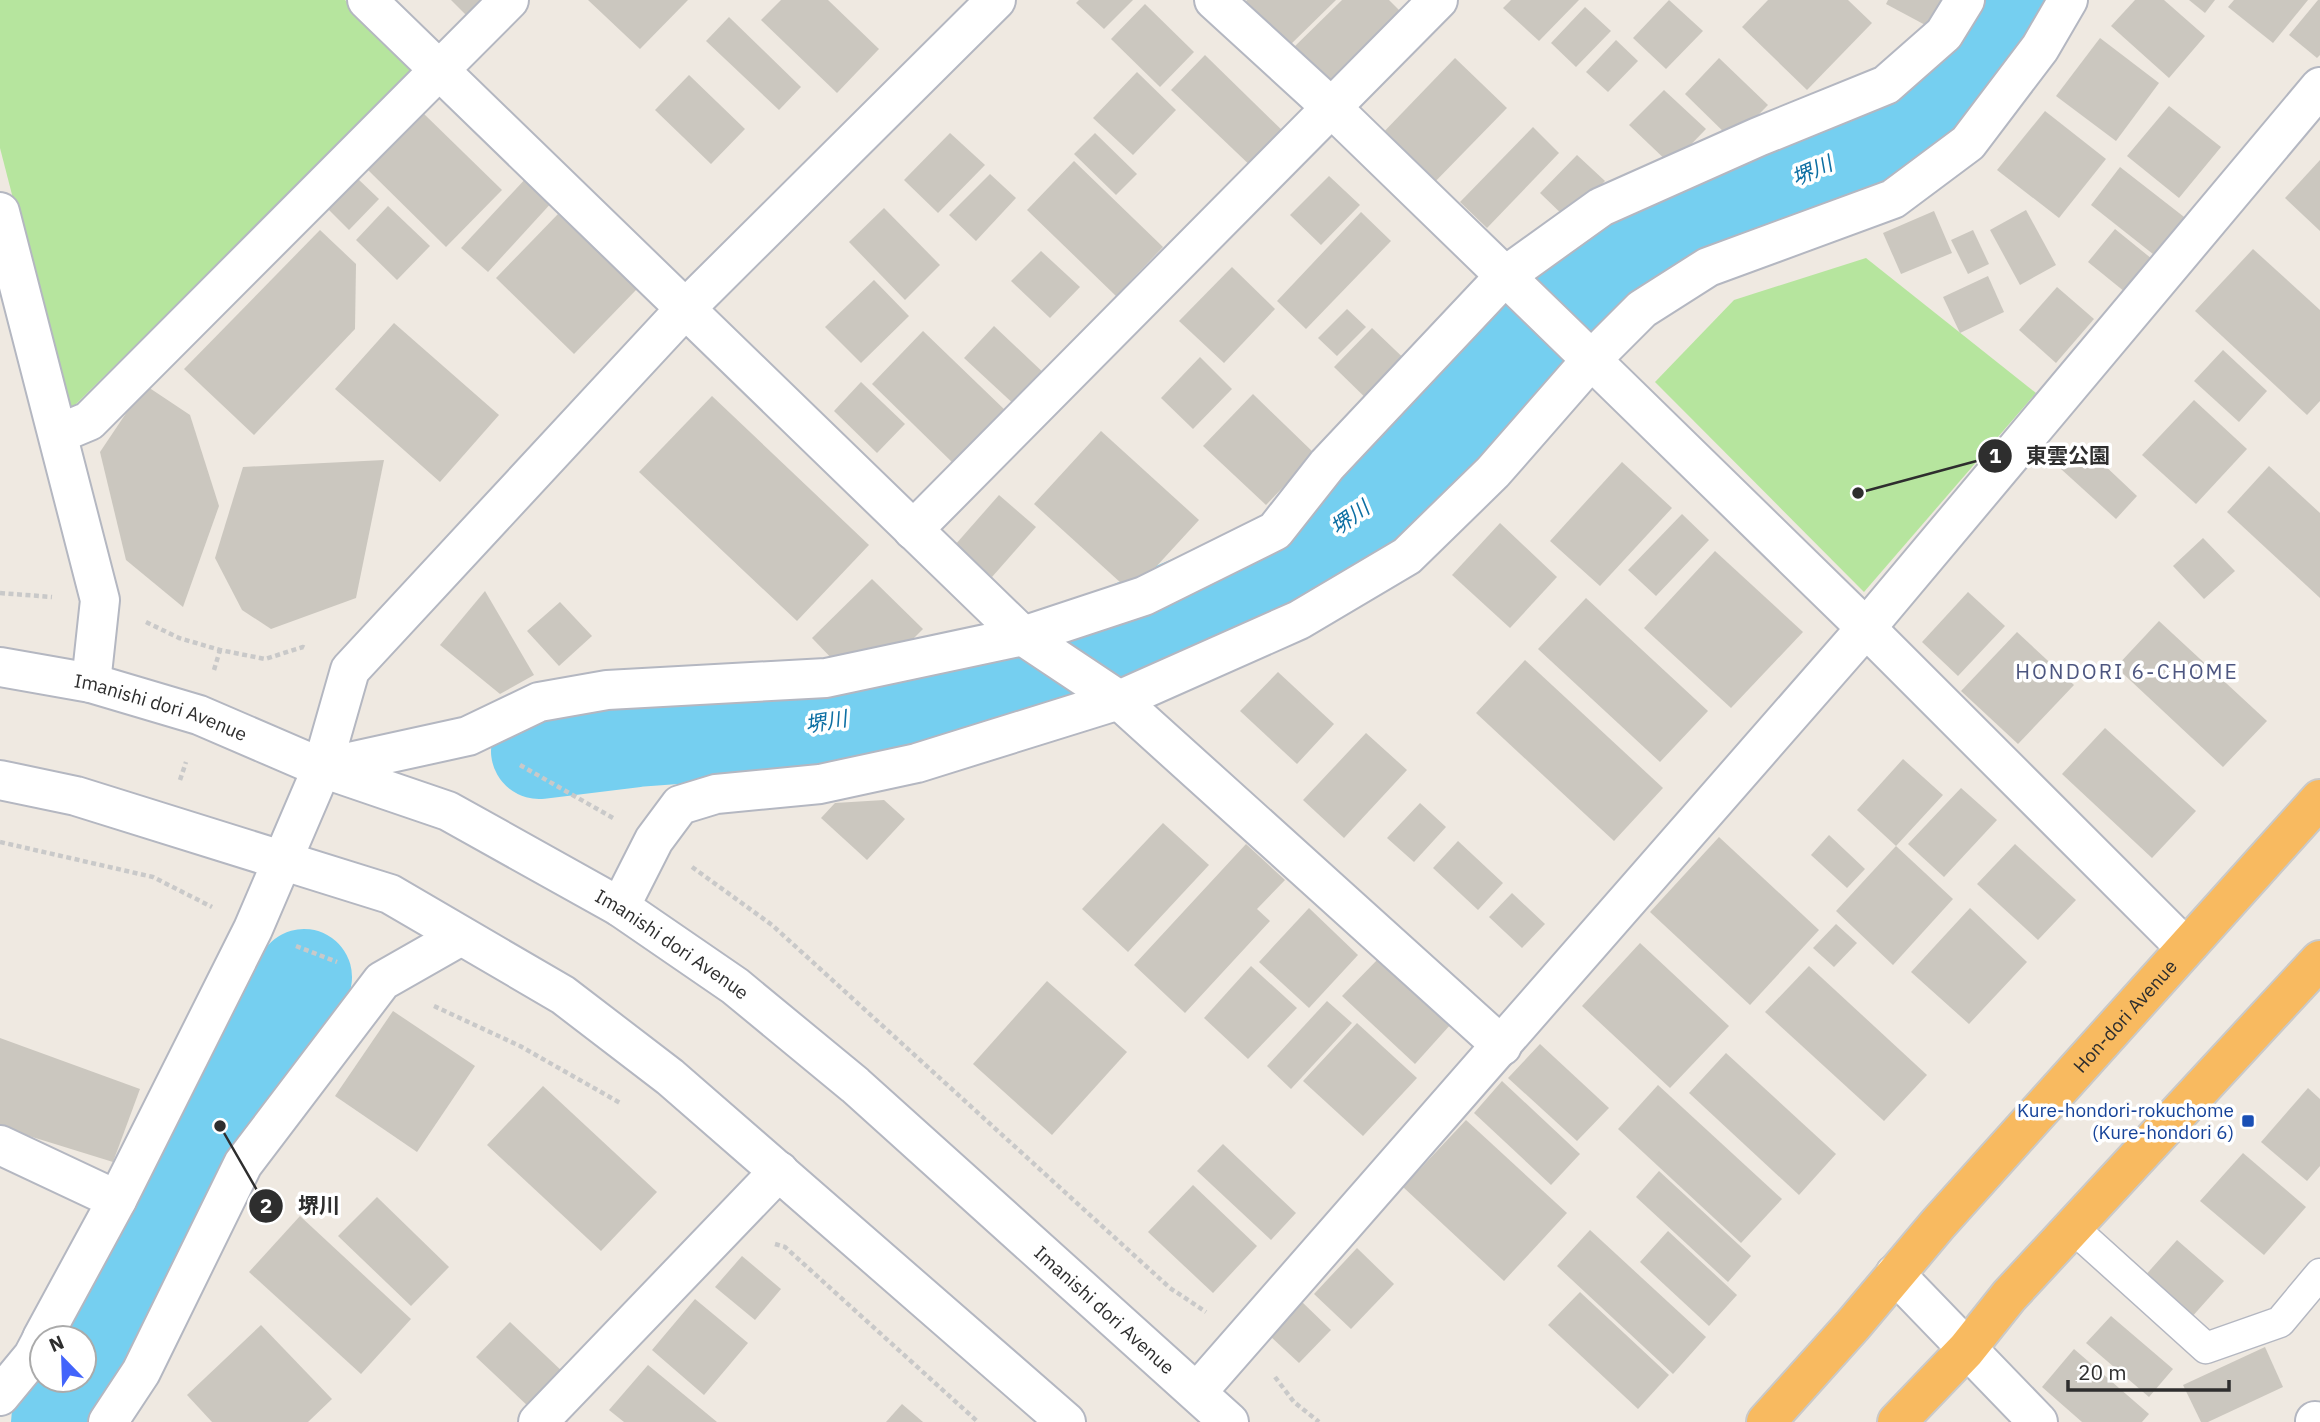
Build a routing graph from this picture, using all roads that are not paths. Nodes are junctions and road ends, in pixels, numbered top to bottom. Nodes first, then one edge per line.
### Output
1 (367, 0) edge
2 (509, 0) edge
3 (996, 0) edge
4 (1214, 0) edge
5 (1438, 0) edge
6 (1965, 0) edge
7 (2068, 0) edge
8 (439, 70) junction
9 (2320, 87) edge
10 (1332, 108) junction
11 (0, 212) edge
12 (1516, 287) junction
13 (685, 309) junction
14 (1580, 349) junction
15 (58, 434) junction
16 (913, 530) junction
17 (1866, 628) junction
18 (1036, 645) junction
19 (0, 667) edge
20 (91, 683) junction
21 (1115, 698) junction
22 (322, 768) junction
23 (0, 780) edge
24 (2320, 799) edge
25 (282, 860) junction
26 (620, 907) junction
27 (461, 936) junction
28 (2185, 947) junction
29 (2320, 960) edge
30 (1502, 1045) junction
31 (0, 1145) edge
32 (779, 1171) junction
33 (117, 1200) junction
34 (2073, 1228) junction
35 (2320, 1274) edge
36 (1895, 1275) junction
37 (50, 1324) edge
38 (1966, 1350) junction
39 (28, 1362) edge
40 (1197, 1392) junction
41 (0, 1396) edge
42 (108, 1422) edge
43 (538, 1422) edge
44 (1066, 1422) edge
45 (1229, 1422) edge
46 (1766, 1422) edge
47 (1897, 1422) edge
48 (2038, 1422) edge

1 - 8 street
2 - 8 street
3 - 13 street
4 - 10 street
5 - 10 street
6 - 12 street
7 - 14 street
8 - 13 street
8 - 15 street
9 - 17 street
10 - 12 street
10 - 16 street
11 - 15 street
12 - 14 street
12 - 18 street
13 - 16 street
13 - 22 street
14 - 17 street
14 - 21 street
15 - 20 street
16 - 18 street
17 - 28 street
17 - 30 street
18 - 21 street
18 - 22 street
19 - 20 street, Imanishi dori Avenue
20 - 22 street, Imanishi dori Avenue
21 - 26 street
21 - 30 street
22 - 25 street
22 - 26 street, Imanishi dori Avenue
23 - 25 street
24 - 28 highway, Hon-dori Avenue
25 - 27 street
25 - 33 street
26 - 40 street, Imanishi dori Avenue
27 - 32 street
27 - 42 street
28 - 36 highway, Hon-dori Avenue
29 - 34 highway
30 - 40 street
31 - 33 street
32 - 43 street
32 - 44 street
33 - 37 street
34 - 35 lane
34 - 38 highway
36 - 38 street
36 - 46 highway, Hon-dori Avenue
38 - 47 highway
38 - 48 street
39 - 41 street
40 - 45 street, Imanishi dori Avenue

